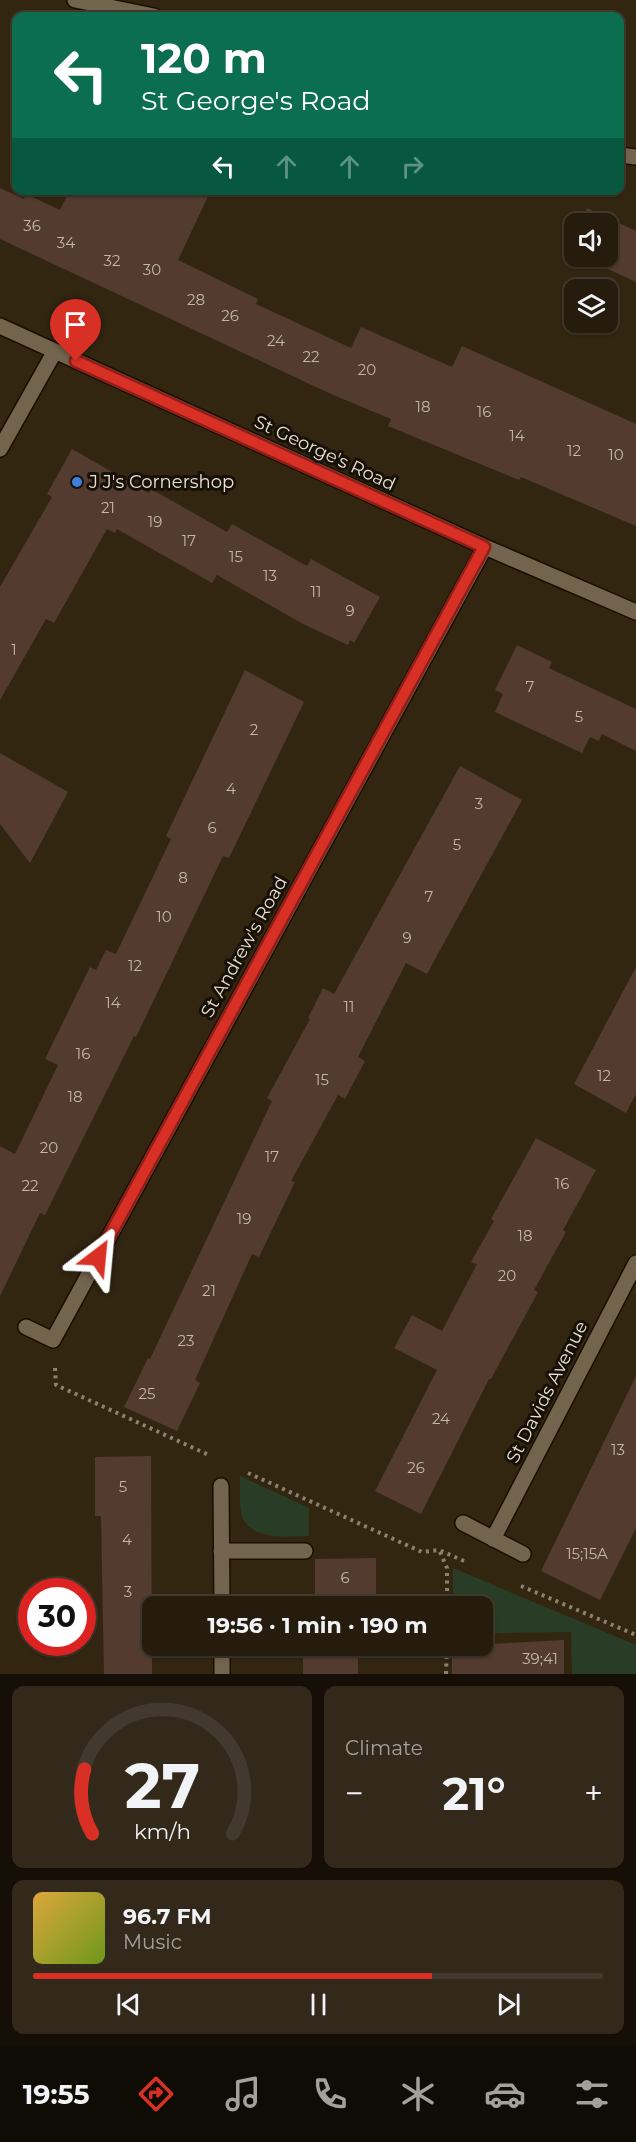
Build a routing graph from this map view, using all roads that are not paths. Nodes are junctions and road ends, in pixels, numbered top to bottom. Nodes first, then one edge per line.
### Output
1 (75, 0) edge
2 (134, 12) edge
3 (0, 326) edge
4 (55, 351) junction
5 (0, 449) edge
6 (484, 547) junction
7 (636, 612) edge
8 (636, 1263) edge
9 (26, 1327) dead end
10 (221, 1486) dead end
11 (463, 1523) dead end
12 (493, 1539) junction
13 (221, 1551) junction
14 (305, 1551) dead end
15 (523, 1554) dead end
16 (222, 1596) edge
17 (222, 1656) edge
18 (222, 1674) edge

1 - 2 street
3 - 4 street, St George's Road
4 - 5 street
4 - 6 street, St George's Road
6 - 7 street, St George's Road
6 - 9 street, St Andrew's Road
8 - 12 street, St Davids Avenue
10 - 13 street
11 - 12 street
12 - 15 street
13 - 14 street
13 - 16 street
17 - 18 street

